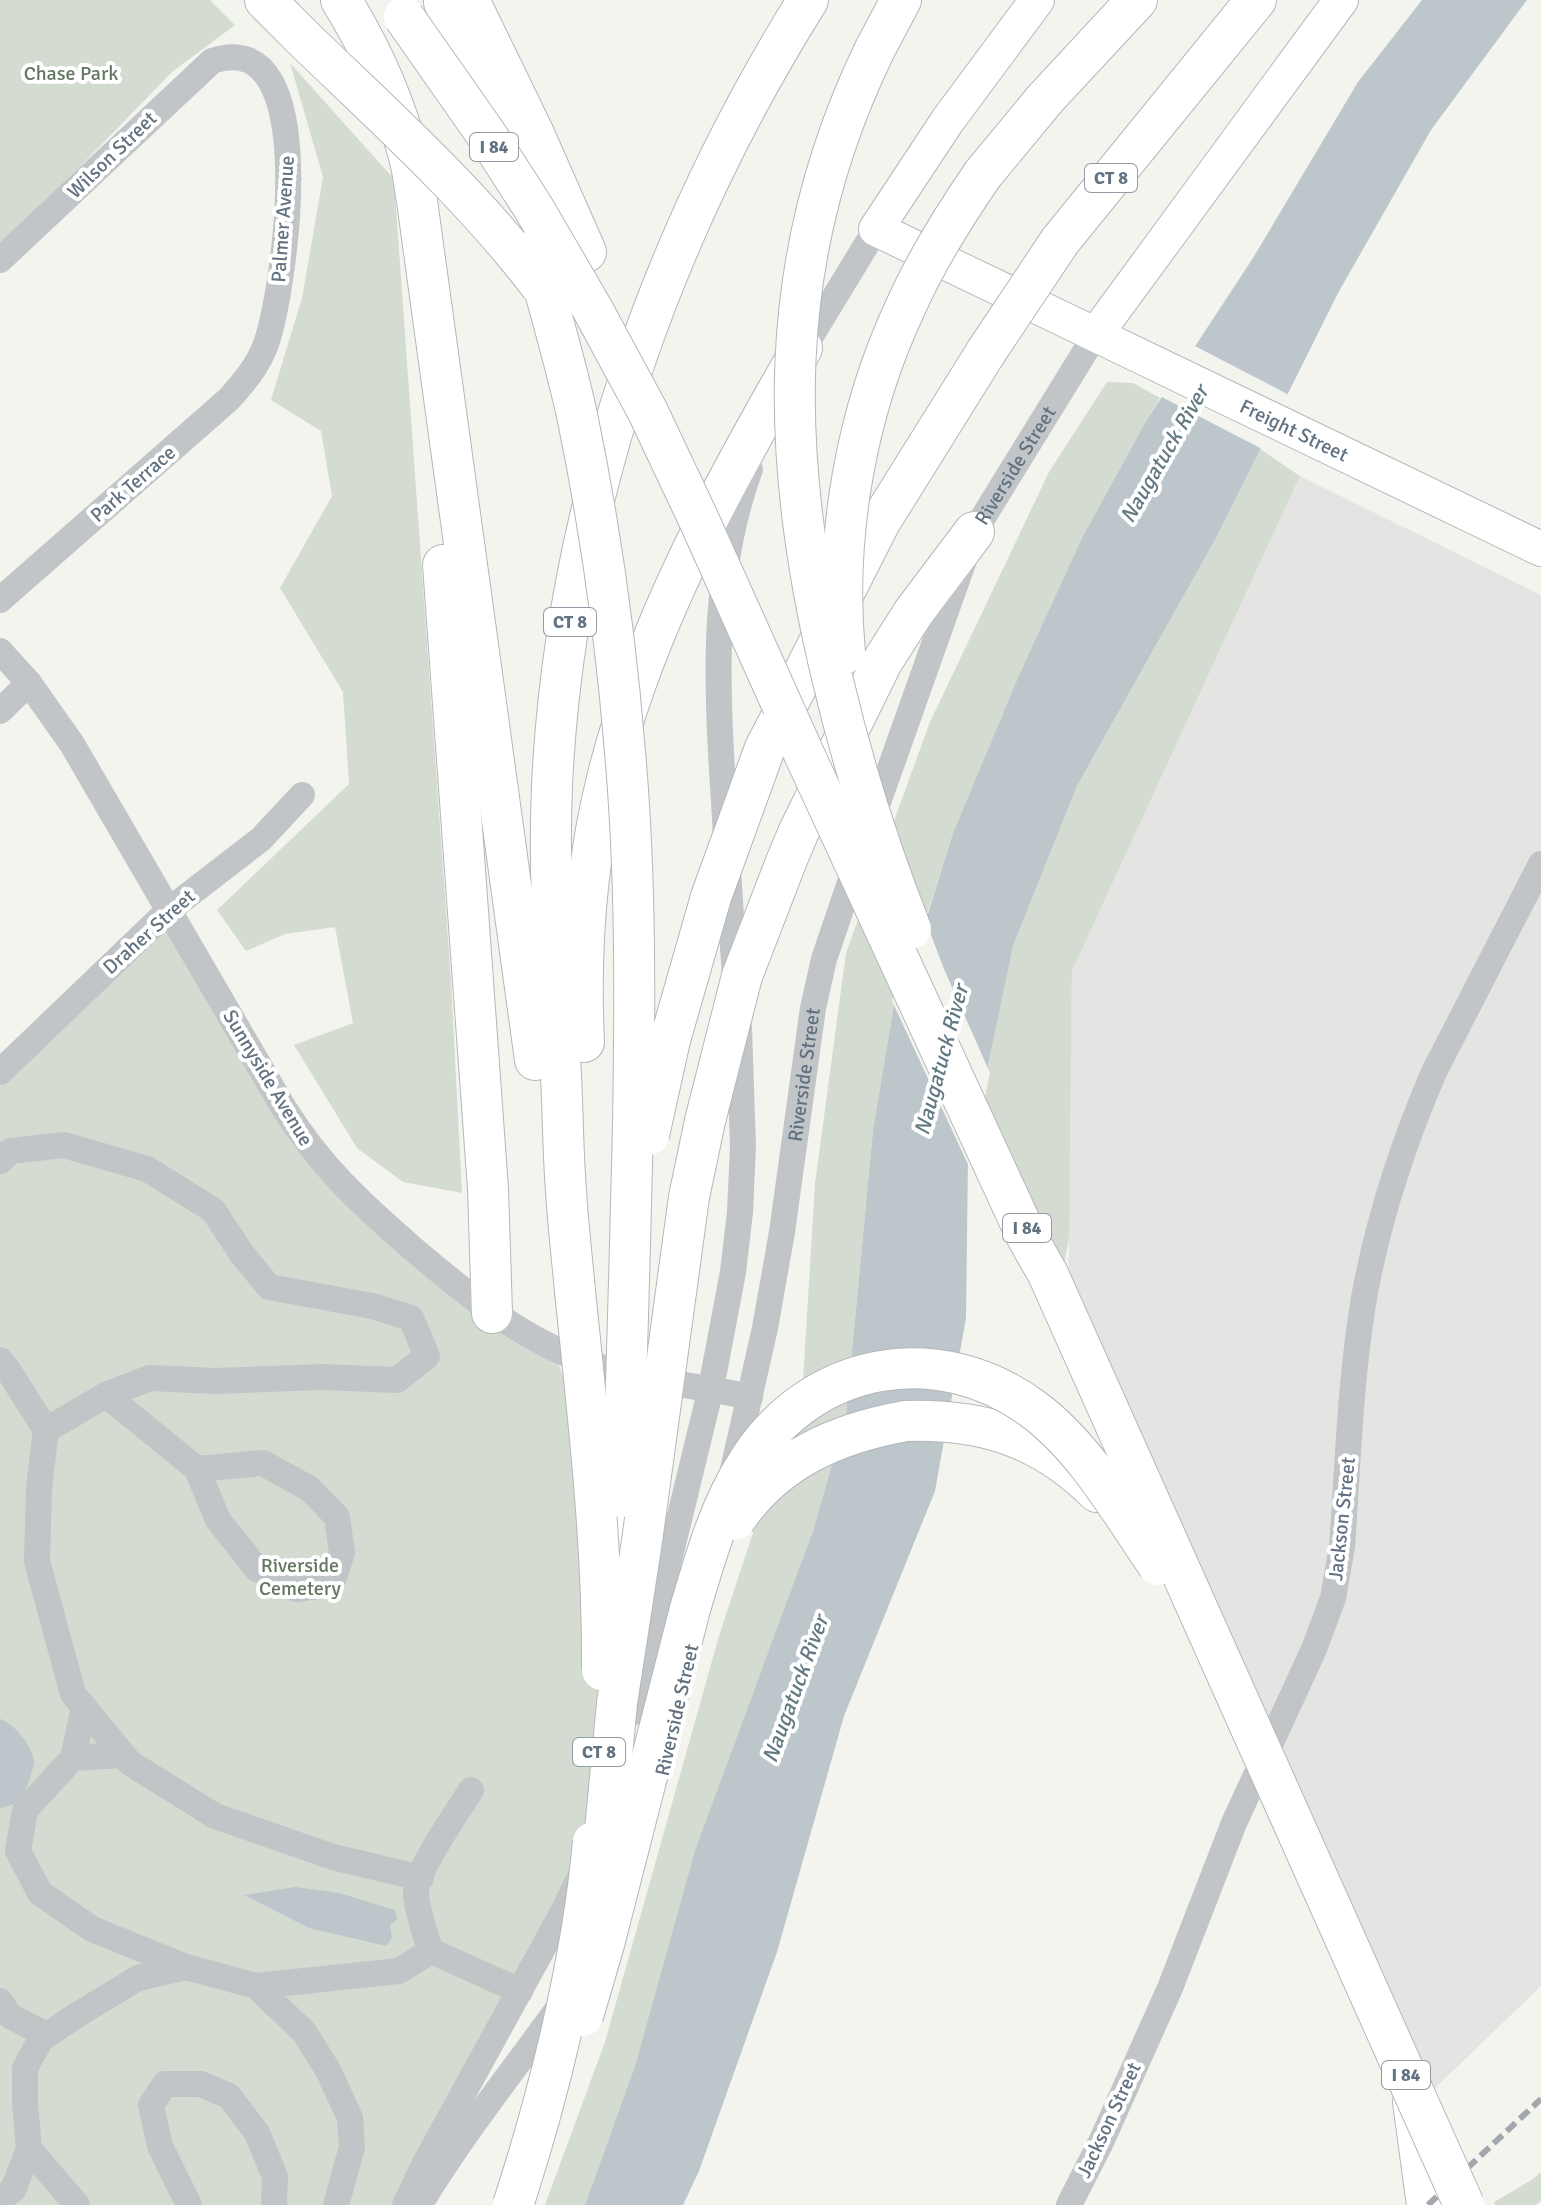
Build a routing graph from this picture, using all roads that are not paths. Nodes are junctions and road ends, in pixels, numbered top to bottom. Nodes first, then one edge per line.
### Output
1 (265, 0) edge
2 (341, 0) edge
3 (443, 0) edge
4 (469, 0) edge
5 (808, 0) edge
6 (901, 0) edge
7 (1037, 0) edge
8 (1137, 0) edge
9 (1256, 0) edge
10 (1341, 0) edge
11 (398, 8) edge
12 (226, 56) joint
13 (417, 201) junction
14 (876, 229) junction
15 (0, 260) edge
16 (1096, 334) junction
17 (808, 338) junction
18 (259, 361) joint
19 (699, 520) junction
20 (974, 532) junction
21 (1541, 549) edge
22 (0, 600) edge
23 (0, 651) edge
24 (29, 683) junction
25 (0, 711) edge
26 (302, 795) dead end
27 (1541, 864) edge
28 (169, 910) junction
29 (0, 1072) edge
30 (0, 1161) edge
31 (632, 1209) junction
32 (1048, 1274) junction
33 (579, 1292) junction
34 (492, 1313) junction
35 (0, 1360) edge
36 (711, 1388) junction
37 (106, 1395) junction
38 (750, 1397) junction
39 (46, 1430) junction
40 (197, 1469) junction
41 (1214, 1645) junction
42 (617, 1703) junction
43 (84, 1707) junction
44 (123, 1755) junction
45 (73, 1758) junction
46 (471, 1790) dead end
47 (421, 1878) junction
48 (114, 1938) junction
49 (431, 1951) junction
50 (186, 1967) junction
51 (321, 1980) junction
52 (256, 1986) junction
53 (520, 1991) junction
54 (114, 1993) junction
55 (5, 2008) edge
56 (583, 2016) junction
57 (297, 2025) junction
58 (47, 2035) junction
59 (29, 2060) junction
60 (1411, 2083) junction
61 (29, 2149) junction
62 (56, 2179) junction
63 (7, 2195) edge
64 (77, 2205) edge
65 (189, 2205) edge
66 (274, 2205) edge
67 (336, 2205) edge
68 (405, 2205) edge
69 (418, 2205) edge
70 (513, 2205) edge
71 (520, 2205) edge
72 (528, 2205) edge
73 (1069, 2205) edge
74 (1427, 2205) edge
75 (1464, 2205) edge

1 - 19 highway, bridge
2 - 13 highway
3 - 31 highway, bridge
4 - 32 highway, I 84, bridge
5 - 33 highway, CT 8
6 - 32 highway, bridge
7 - 14 main road, Riverside Street
8 - 32 highway, bridge
9 - 31 highway, CT 8, bridge
10 - 16 main road, Riverside Street
11 - 19 highway, I 84, bridge
12 - 15 street, Wilson Street
12 - 18 street, Palmer Avenue
13 - 33 highway
13 - 34 highway
14 - 16 main road, Freight Street
14 - 17 street, Riverside Street
16 - 20 street, Riverside Street
16 - 21 main road, Freight Street
17 - 33 highway
17 - 36 street, Riverside Street
18 - 22 street, Park Terrace
19 - 32 highway, I 84, bridge
20 - 38 street, Riverside Street
20 - 42 highway, bridge
23 - 24 street, Sunnyside Avenue
24 - 25 street
24 - 28 street, Sunnyside Avenue
26 - 28 street, Draher Street
27 - 73 street, Jackson Street
28 - 29 street, Draher Street
28 - 34 street, Sunnyside Avenue
30 - 37 street
31 - 42 highway, CT 8, bridge
32 - 41 highway, I 84, bridge
33 - 70 highway, CT 8, bridge
34 - 36 street, Sunnyside Avenue
35 - 39 street
36 - 38 street, Sunnyside Avenue
36 - 53 street, Riverside Street
37 - 39 street
37 - 40 street
38 - 69 street, Riverside Street
39 - 43 street
40 - 40 street
41 - 56 highway, bridge
41 - 60 highway, I 84, bridge
41 - 72 highway, bridge
41 - 75 highway, I 84, bridge
42 - 56 highway, CT 8, bridge
43 - 44 street
43 - 45 street
44 - 45 street
44 - 47 street
45 - 48 street
46 - 47 street
47 - 49 street
48 - 50 street
48 - 54 street
49 - 51 street
49 - 53 street
50 - 52 street
50 - 54 street
51 - 52 street
51 - 57 street
52 - 57 street
53 - 68 street, Riverside Street
54 - 58 street
55 - 58 street
55 - 59 street
56 - 71 highway, CT 8
57 - 67 street
58 - 59 street
59 - 61 street
60 - 74 highway, bridge
60 - 75 highway, I 84, bridge
61 - 62 street
61 - 63 street
62 - 63 street
62 - 64 street
65 - 66 street

